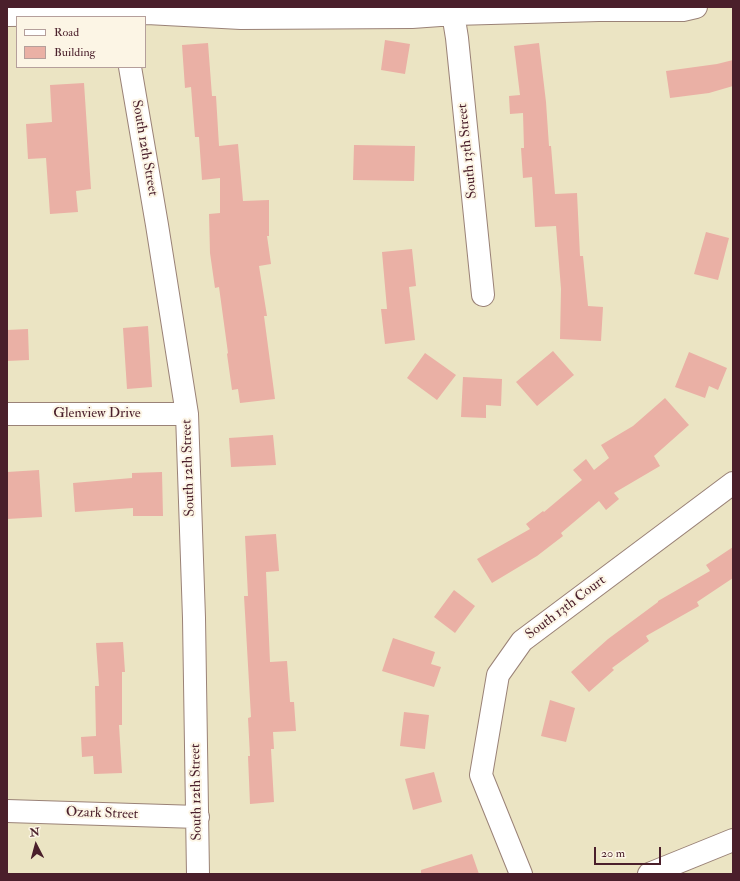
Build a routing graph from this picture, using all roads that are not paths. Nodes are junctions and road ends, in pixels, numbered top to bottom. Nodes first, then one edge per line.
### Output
1 (696, 7) edge
2 (453, 10) edge
3 (121, 13) edge
4 (7, 15) edge
5 (130, 68) edge
6 (483, 295) dead end
7 (7, 414) edge
8 (187, 414) junction
9 (733, 483) edge
10 (7, 811) edge
11 (198, 817) junction
12 (733, 840) edge
13 (198, 874) edge
14 (521, 874) edge
15 (649, 874) edge

1 - 2 street
2 - 3 street
2 - 6 street, South 13th Street
3 - 4 street
5 - 8 street, South 12th Street
7 - 8 street, Glenview Drive
8 - 11 street, South 12th Street
9 - 14 street, South 13th Court
10 - 11 street, Ozark Street
11 - 13 street, South 12th Street
12 - 15 street

